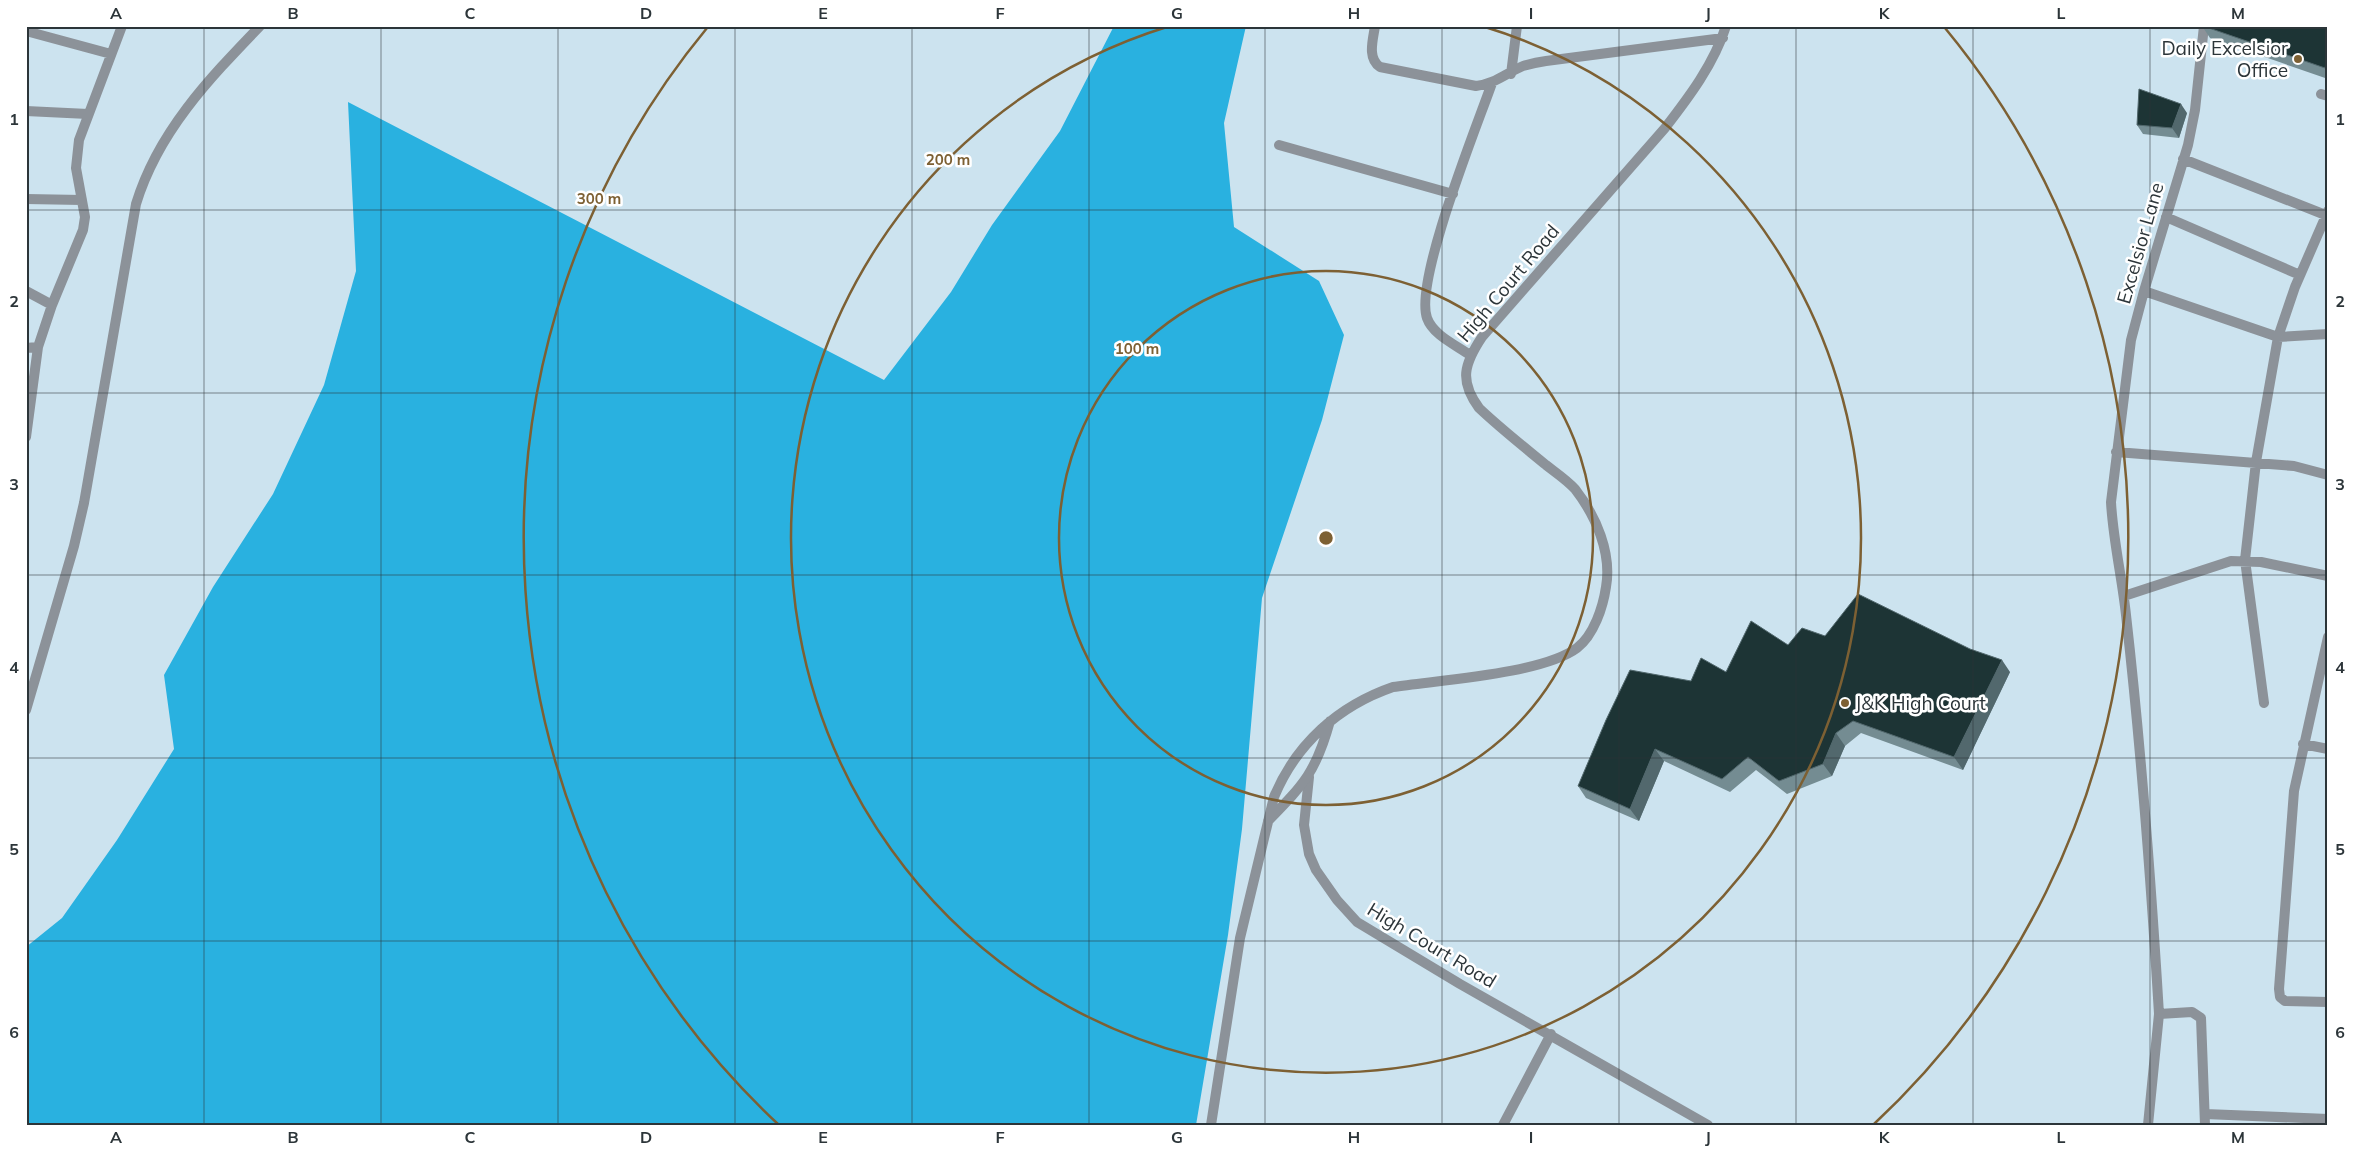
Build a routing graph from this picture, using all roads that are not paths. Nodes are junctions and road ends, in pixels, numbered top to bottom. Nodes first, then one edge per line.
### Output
1 (122, 26) edge
2 (260, 26) edge
3 (1374, 26) edge
4 (1516, 26) edge
5 (1726, 26) edge
6 (2204, 26) edge
7 (26, 31) edge
8 (1723, 38) junction
9 (111, 54) junction
10 (1511, 74) junction
11 (1492, 82) junction
12 (26, 111) edge
13 (88, 114) junction
14 (1279, 145) dead end
15 (2184, 160) junction
16 (1453, 194) junction
17 (26, 199) edge
18 (82, 200) junction
19 (2327, 214) edge
20 (2166, 217) junction
21 (2300, 275) junction
22 (26, 291) edge
23 (2144, 291) junction
24 (52, 304) junction
25 (2328, 334) edge
26 (2278, 337) junction
27 (38, 347) junction
28 (26, 348) edge
29 (1470, 354) junction
30 (27, 424) edge
31 (26, 437) edge
32 (2116, 452) junction
33 (2256, 462) junction
34 (2328, 475) edge
35 (2245, 560) junction
36 (2328, 576) edge
37 (2124, 596) junction
38 (2328, 637) edge
39 (2264, 703) dead end
40 (26, 710) edge
41 (1330, 720) junction
42 (2303, 744) junction
43 (2328, 749) edge
44 (1309, 777) junction
45 (1268, 821) junction
46 (2328, 1002) edge
47 (2160, 1014) junction
48 (1551, 1034) junction
49 (2205, 1119) edge
50 (2328, 1119) edge
51 (1211, 1125) edge
52 (1503, 1125) edge
53 (1708, 1125) edge
54 (2148, 1125) edge

1 - 9 street
2 - 40 street
3 - 11 street
4 - 10 street
5 - 8 street, High Court Road
6 - 15 street, Excelsior Lane
7 - 9 street
8 - 10 street
8 - 29 street, High Court Road
9 - 13 street
10 - 11 street
11 - 16 street
12 - 13 street
13 - 18 street
14 - 16 street
15 - 19 street
15 - 20 street, Excelsior Lane
16 - 29 street
17 - 18 street
18 - 24 street
19 - 21 street
20 - 21 street
20 - 23 street, Excelsior Lane
21 - 26 street
22 - 24 street
23 - 26 street
23 - 32 street, Excelsior Lane
24 - 27 street
25 - 26 street
26 - 33 street
27 - 28 street
27 - 30 street
29 - 41 street, High Court Road
30 - 31 street
32 - 33 street
32 - 37 street, Excelsior Lane
33 - 34 street
33 - 35 street
35 - 36 street
35 - 37 street
35 - 39 street
37 - 47 street, Excelsior Lane
38 - 42 street
41 - 44 street
41 - 45 street, High Court Road
42 - 43 street
42 - 46 street
44 - 45 street
44 - 48 street, High Court Road
45 - 51 street, High Court Road
47 - 49 street
47 - 54 street, Excelsior Lane
48 - 52 street
48 - 53 street, High Court Road
49 - 50 street

